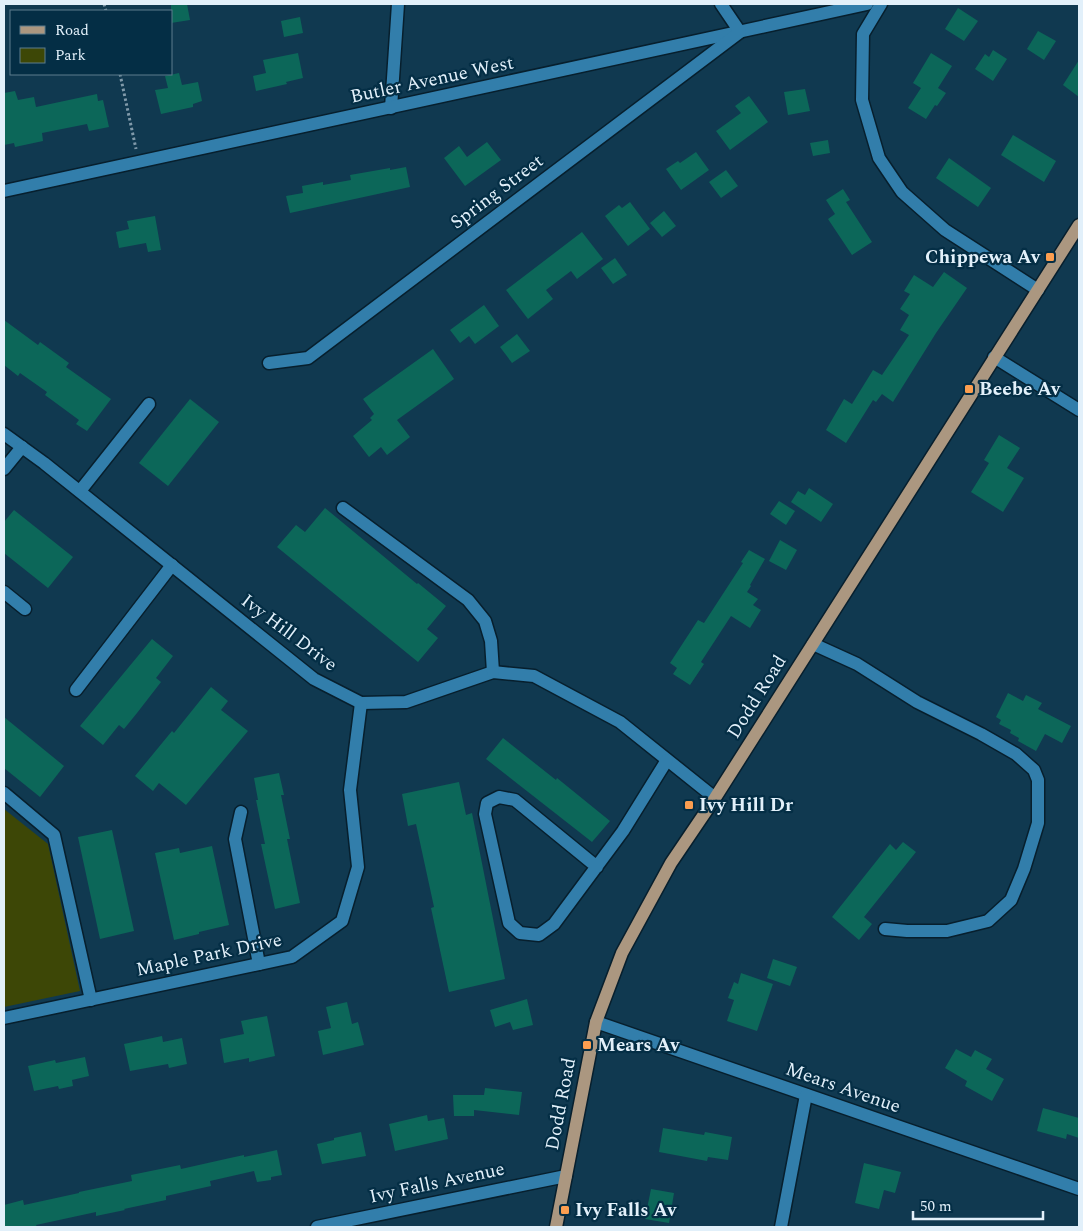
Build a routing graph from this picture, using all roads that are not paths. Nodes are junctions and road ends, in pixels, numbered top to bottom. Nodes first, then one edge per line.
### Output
1 (398, 4) edge
2 (721, 4) edge
3 (867, 4) edge
4 (881, 4) edge
5 (740, 32) junction
6 (391, 108) junction
7 (4, 191) edge
8 (1079, 225) edge
9 (1038, 290) junction
10 (994, 357) junction
11 (269, 363) dead end
12 (149, 404) dead end
13 (1079, 410) edge
14 (4, 434) edge
15 (22, 447) junction
16 (4, 469) edge
17 (80, 492) junction
18 (343, 508) dead end
19 (172, 565) junction
20 (4, 592) edge
21 (25, 609) dead end
22 (813, 644) junction
23 (493, 672) junction
24 (76, 690) dead end
25 (361, 702) junction
26 (668, 760) junction
27 (4, 793) edge
28 (715, 798) junction
29 (241, 812) dead end
30 (597, 867) junction
31 (884, 929) dead end
32 (260, 964) junction
33 (91, 1000) junction
34 (4, 1018) edge
35 (596, 1022) junction
36 (806, 1096) junction
37 (566, 1176) junction
38 (1079, 1189) edge
39 (317, 1227) edge
40 (556, 1227) edge
41 (781, 1227) edge

1 - 6 street
2 - 5 street
3 - 5 street, Butler Avenue West
4 - 9 street
5 - 6 street, Butler Avenue West
5 - 11 street, Spring Street
6 - 7 street, Butler Avenue West
8 - 9 main road, Dodd Road
9 - 10 main road, Dodd Road
10 - 13 street
10 - 22 main road, Dodd Road
12 - 17 street
14 - 15 street, Ivy Hill Drive
15 - 16 street
15 - 17 street, Ivy Hill Drive
17 - 19 street, Ivy Hill Drive
18 - 23 street
19 - 24 street
19 - 25 street, Ivy Hill Drive
20 - 21 street
22 - 28 main road, Dodd Road
22 - 31 street
23 - 25 street, Ivy Hill Drive
23 - 26 street, Ivy Hill Drive
25 - 32 street, Maple Park Drive
26 - 28 street, Ivy Hill Drive
26 - 30 street
27 - 33 street
28 - 35 main road, Dodd Road
29 - 32 street
30 - 30 street
32 - 33 street, Maple Park Drive
33 - 34 street, Maple Park Drive
35 - 36 street, Mears Avenue
35 - 37 main road, Dodd Road
36 - 38 street, Mears Avenue
36 - 41 street
37 - 39 street, Ivy Falls Avenue
37 - 40 main road, Dodd Road

